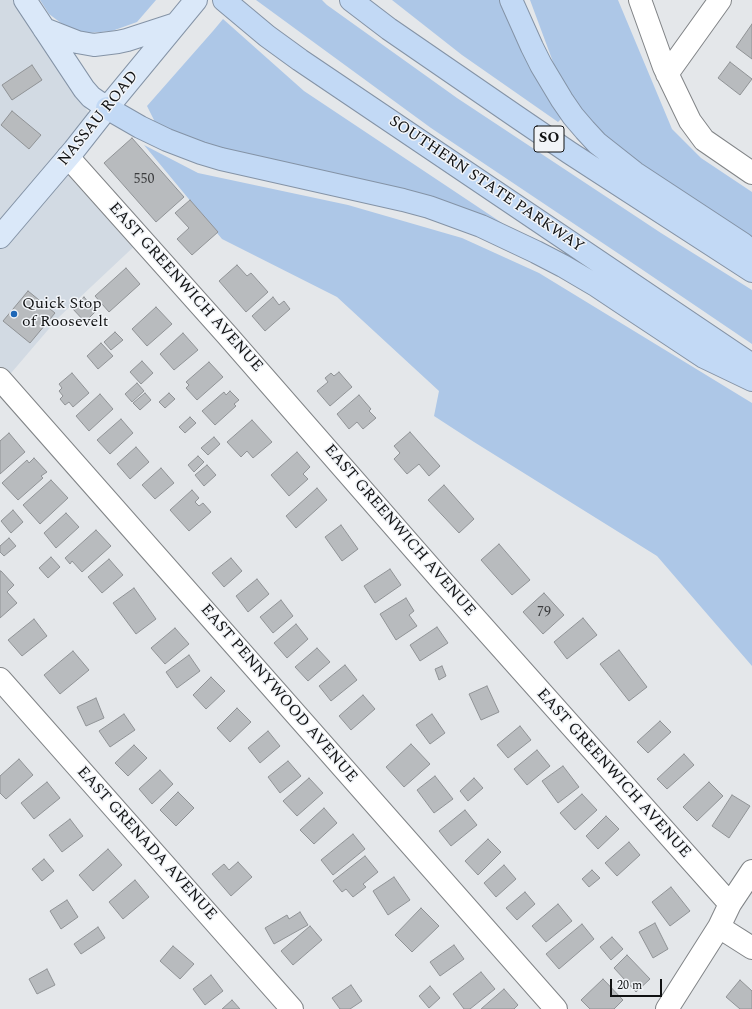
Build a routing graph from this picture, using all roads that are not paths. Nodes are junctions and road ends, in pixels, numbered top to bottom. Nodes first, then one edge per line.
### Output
1 (25, 0) edge
2 (224, 0) edge
3 (351, 0) edge
4 (511, 0) edge
5 (640, 0) edge
6 (720, 0) edge
7 (187, 12) edge
8 (44, 29) junction
9 (667, 74) junction
10 (107, 108) junction
11 (68, 157) junction
12 (752, 173) edge
13 (0, 237) edge
14 (752, 252) edge
15 (752, 271) edge
16 (752, 365) edge
17 (0, 379) edge
18 (752, 380) edge
19 (0, 679) edge
20 (752, 871) edge
21 (730, 904) junction
22 (719, 927) junction
23 (752, 948) edge
24 (292, 1009) edge
25 (556, 1009) edge
26 (667, 1009) edge

1 - 8 main road
2 - 16 highway, SOUTHERN STATE PARKWAY
3 - 15 highway, SO
4 - 14 highway
5 - 9 street
6 - 9 street
7 - 8 main road
7 - 10 main road, NASSAU ROAD
8 - 10 main road
9 - 12 street
10 - 11 main road, NASSAU ROAD
10 - 18 highway
11 - 13 main road, NASSAU ROAD
11 - 21 street, EAST GREENWICH AVENUE
17 - 25 street, EAST PENNYWOOD AVENUE
19 - 24 street, EAST GRENADA AVENUE
20 - 21 street
21 - 22 street
22 - 23 street
22 - 26 street

